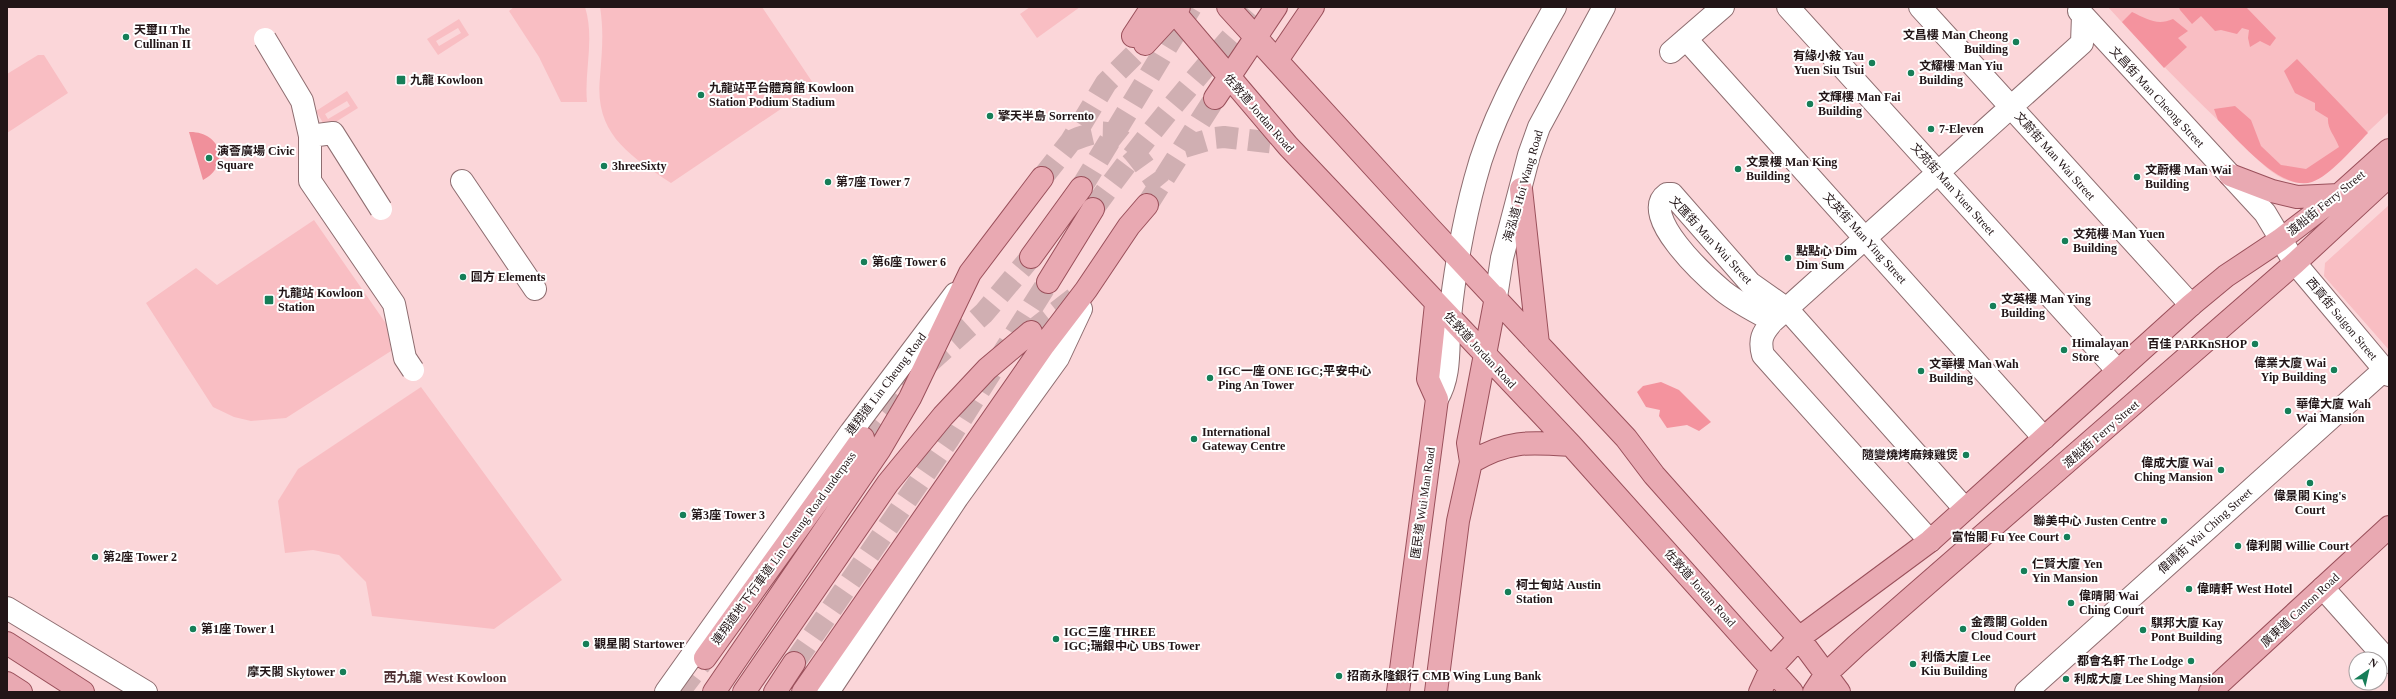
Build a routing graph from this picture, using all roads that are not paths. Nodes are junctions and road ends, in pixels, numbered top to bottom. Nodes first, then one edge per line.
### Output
1 (1152, 7) edge
2 (1228, 7) edge
3 (1276, 7) edge
4 (1313, 7) edge
5 (1555, 7) edge
6 (1604, 7) edge
7 (1723, 7) edge
8 (1788, 7) edge
9 (1920, 7) edge
10 (1174, 9) edge
11 (2079, 12) edge
12 (1256, 38) junction
13 (265, 39) dead end
14 (2082, 43) junction
15 (2112, 49) junction
16 (1277, 60) junction
17 (1228, 77) junction
18 (1215, 98) tunnel mouth
19 (2011, 108) junction
20 (310, 136) junction
21 (2389, 150) edge
22 (1939, 174) junction
23 (2230, 175) junction
24 (2389, 176) edge
25 (1042, 178) tunnel mouth
26 (462, 181) dead end
27 (1081, 188) tunnel mouth
28 (1521, 189) junction
29 (2339, 195) junction
30 (1147, 205) tunnel mouth
31 (381, 209) dead end
32 (1093, 209) tunnel mouth
33 (1866, 238) junction
34 (2280, 240) junction
35 (1031, 257) tunnel mouth
36 (1459, 259) junction
37 (2295, 263) junction
38 (970, 273) junction
39 (1048, 282) tunnel mouth
40 (535, 289) dead end
41 (1496, 297) junction
42 (1083, 299) junction
43 (2191, 305) junction
44 (1443, 310) junction
45 (1780, 315) junction
46 (1031, 332) tunnel mouth
47 (1538, 344) junction
48 (1486, 356) junction
49 (413, 370) dead end
50 (2118, 371) junction
51 (2387, 372) edge
52 (863, 438) tunnel mouth
53 (2044, 438) junction
54 (1571, 445) junction
55 (1471, 462) junction
56 (1965, 509) junction
57 (2389, 527) edge
58 (1930, 540) junction
59 (2323, 588) junction
60 (7, 608) edge
61 (1799, 638) junction
62 (7, 643) edge
63 (705, 658) tunnel mouth
64 (2389, 662) edge
65 (794, 663) tunnel mouth
66 (1771, 668) junction
67 (1826, 674) junction
68 (7, 683) edge
69 (21, 692) edge
70 (83, 692) edge
71 (146, 692) edge
72 (666, 692) edge
73 (714, 692) edge
74 (744, 692) edge
75 (775, 692) edge
76 (803, 692) edge
77 (828, 692) edge
78 (1398, 692) edge
79 (1436, 692) edge
80 (1760, 692) edge
81 (1792, 692) edge
82 (1814, 692) edge
83 (1839, 692) edge
84 (2026, 692) edge
85 (2210, 692) edge

1 - 10 main road
2 - 12 main road
3 - 12 main road
4 - 16 main road
5 - 36 street
6 - 28 street, 海泓道 Hoi Wang Road
7 - 33 street, 文英街 Man Ying Street
8 - 22 street, 文苑街 Man Yuen Street
9 - 19 street, 文蔚街 Man Wai Street
10 - 17 main road, 佐敦道 Jordan Road
11 - 14 street
11 - 15 street, 文昌街 Man Cheong Street
12 - 16 main road
12 - 17 main road
13 - 20 street, bridge
14 - 15 street
14 - 19 street
15 - 23 street, 文昌街 Man Cheong Street
16 - 36 main road
17 - 18 main road
17 - 44 main road, 佐敦道 Jordan Road
19 - 22 street
19 - 43 street, 文蔚街 Man Wai Street
20 - 31 street, bridge
20 - 49 street, bridge
21 - 29 main road, 渡船街 Ferry Street
22 - 33 street
22 - 50 street, 文苑街 Man Yuen Street
23 - 29 main road
23 - 34 street, 文昌街 Man Cheong Street
24 - 37 main road, 渡船街 Ferry Street
25 - 38 main road, 連翔道 Lin Cheung Road
26 - 40 street
27 - 35 main road
28 - 41 street, 海泓道 Hoi Wang Road
28 - 47 main road
29 - 34 main road, 渡船街 Ferry Street
30 - 42 main road
32 - 39 main road
33 - 45 street
33 - 53 street, 文英街 Man Ying Street
34 - 37 street, 文昌街 Man Cheong Street
34 - 43 main road, 渡船街 Ferry Street
36 - 41 main road
36 - 44 street
37 - 51 street, 西貢街 Saigon Street
37 - 67 main road, 渡船街 Ferry Street
38 - 72 street, 連翔道 Lin Cheung Road
38 - 73 main road, 連翔道 Lin Cheung Road
41 - 47 main road
41 - 48 main road, 海泓道 Hoi Wang Road
42 - 76 main road
42 - 77 street
43 - 50 main road, 渡船街 Ferry Street
44 - 48 main road, 佐敦道 Jordan Road
44 - 78 main road, 匯民道 Wui Man Road
45 - 45 street, 文匯街 Man Wui Street
45 - 56 street, 文匯街 Man Wui Street
45 - 58 street
46 - 74 main road
47 - 61 main road
48 - 54 main road, 佐敦道 Jordan Road
48 - 55 main road
50 - 53 main road, 渡船街 Ferry Street
51 - 84 street, 偉晴街 Wai Ching Street
52 - 63 main road, 連翔道地下行車道 Lin Cheung Road underpass
53 - 56 main road, 渡船街 Ferry Street
54 - 55 main road
54 - 66 main road, 佐敦道 Jordan Road
55 - 79 main road
56 - 58 main road, 渡船街 Ferry Street
57 - 59 main road, 廣東道 Canton Road
58 - 61 main road, 渡船街 Ferry Street
59 - 64 street
59 - 85 main road, 廣東道 Canton Road
60 - 71 street
61 - 66 main road
61 - 67 main road
62 - 70 main road
65 - 75 main road
66 - 80 main road
66 - 81 main road, 佐敦道 Jordan Road
67 - 82 main road, 渡船街 Ferry Street
67 - 83 main road
68 - 69 main road

